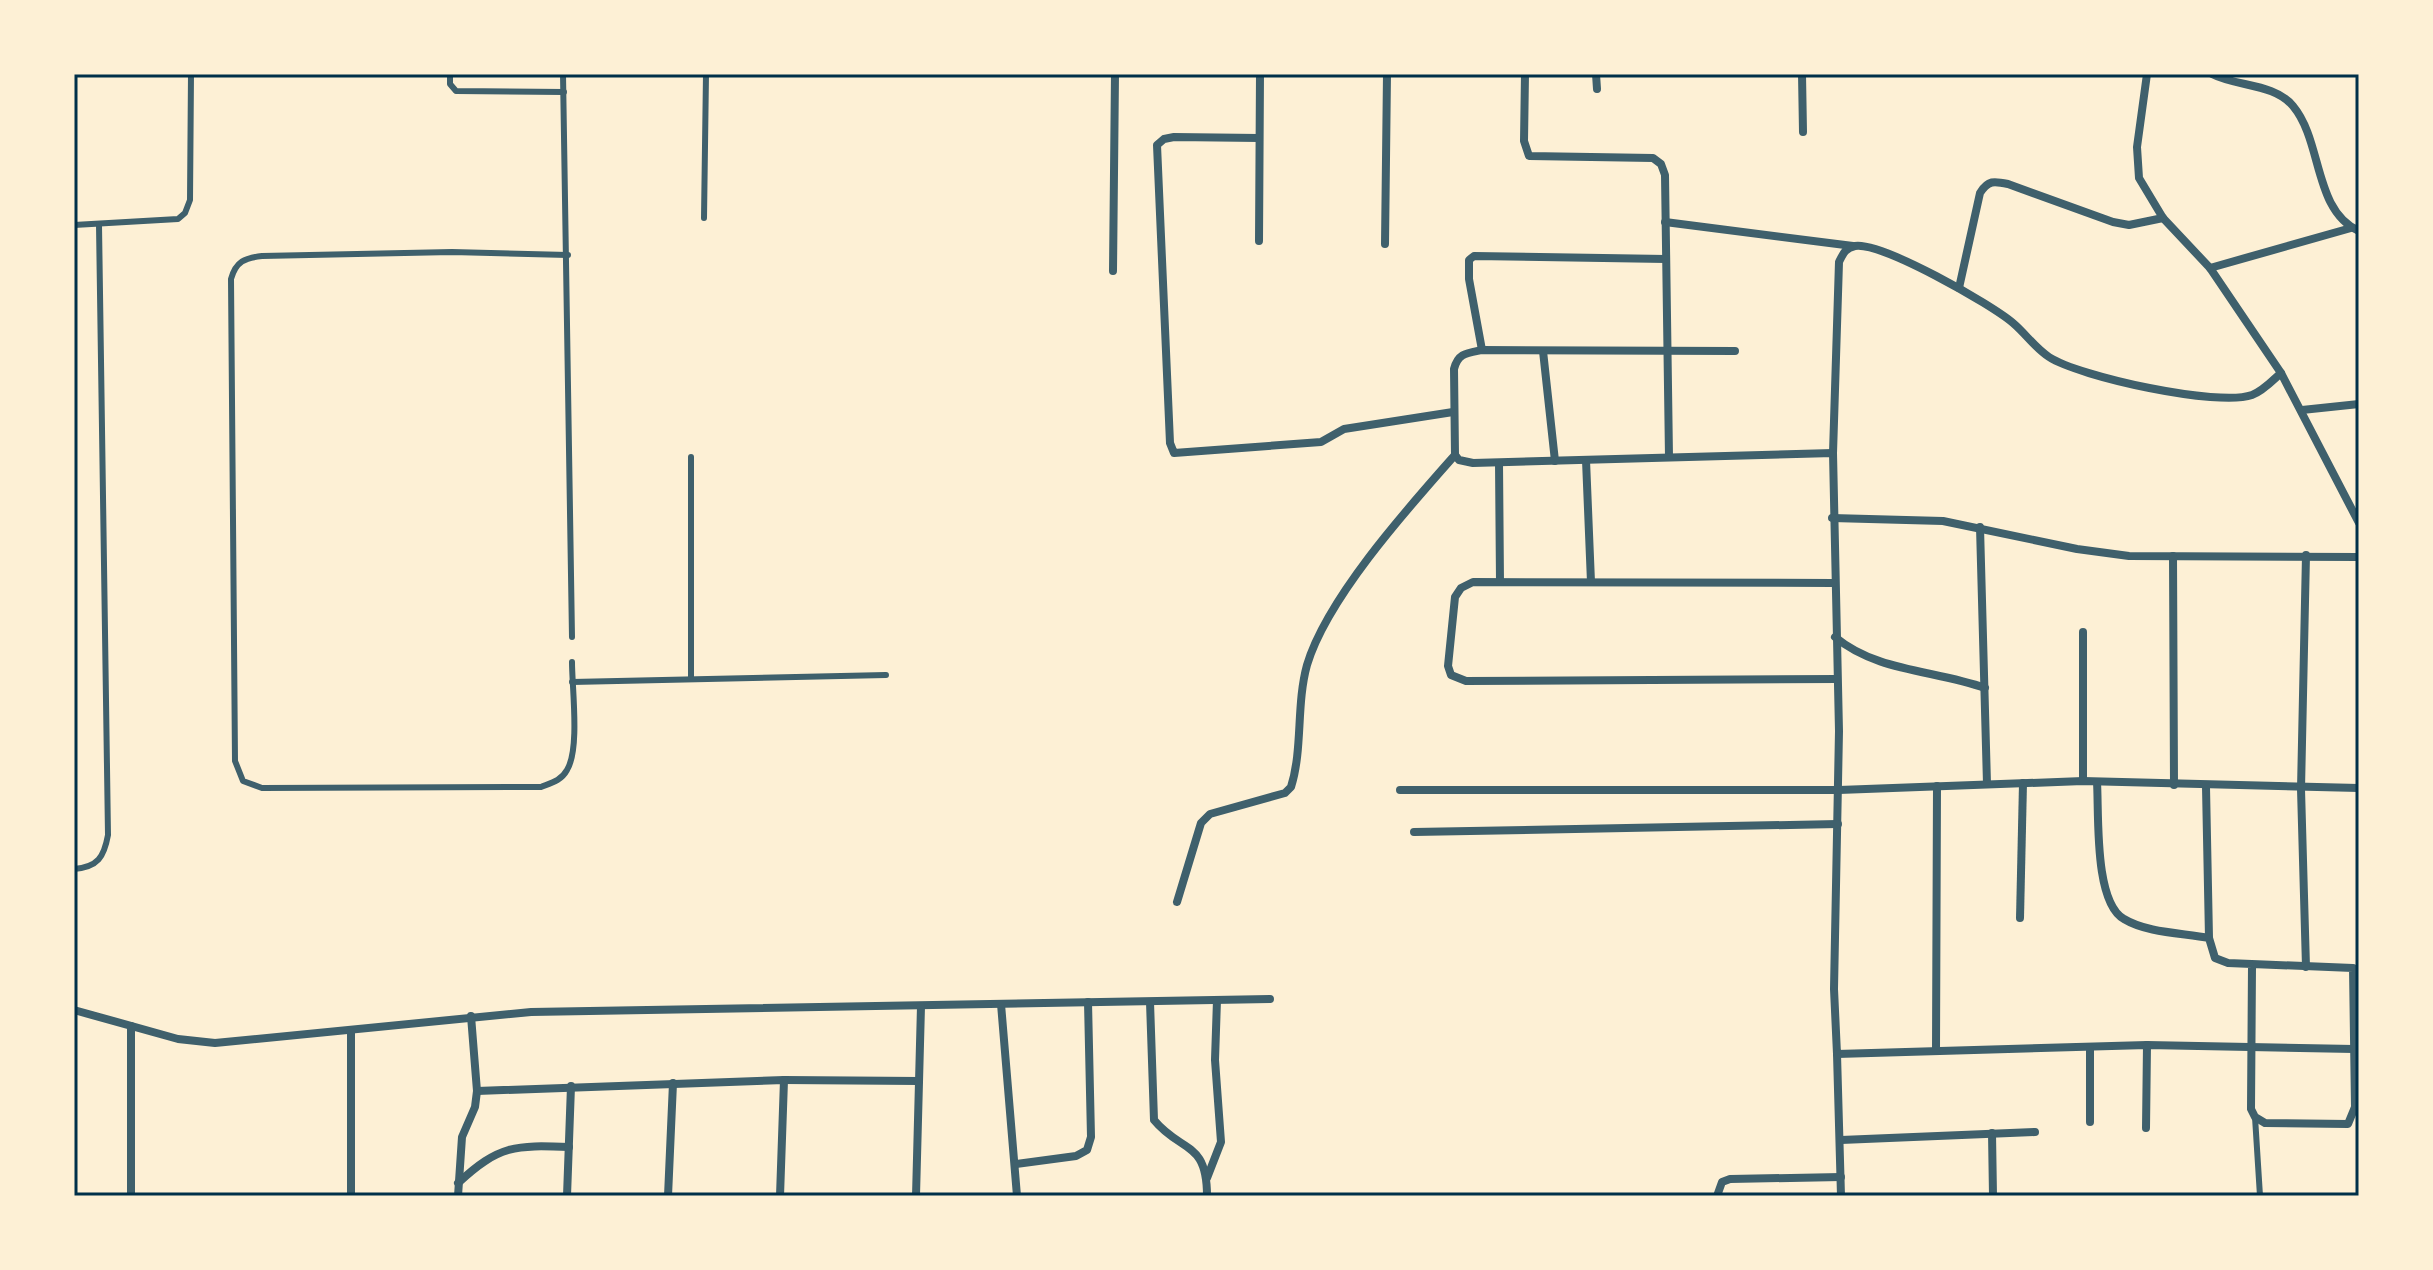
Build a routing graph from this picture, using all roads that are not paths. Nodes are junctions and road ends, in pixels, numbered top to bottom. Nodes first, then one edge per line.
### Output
1 (191, 74) edge
2 (450, 74) edge
3 (563, 74) edge
4 (706, 74) edge
5 (1115, 74) edge
6 (1260, 74) edge
7 (1387, 74) edge
8 (1525, 74) edge
9 (1596, 74) edge
10 (1802, 74) edge
11 (2147, 74) edge
12 (2212, 74) edge
13 (1597, 89) dead end
14 (564, 92) junction
15 (1803, 132) dead end
16 (1259, 138) junction
17 (704, 218) dead end
18 (2163, 218) junction
19 (1665, 222) junction
20 (74, 225) edge
21 (99, 225) junction
22 (2356, 229) edge
23 (1259, 241) dead end
24 (1385, 244) dead end
25 (1853, 246) junction
26 (568, 255) junction
27 (1666, 259) junction
28 (2210, 268) junction
29 (1113, 271) dead end
30 (1959, 288) junction
31 (1482, 350) junction
32 (1543, 351) junction
33 (1735, 351) dead end
34 (1667, 352) junction
35 (2281, 373) junction
36 (2359, 404) edge
37 (2302, 410) junction
38 (1453, 412) junction
39 (1833, 453) junction
40 (1455, 455) junction
41 (691, 457) dead end
42 (1669, 457) junction
43 (1586, 460) junction
44 (1555, 461) junction
45 (1499, 463) junction
46 (1832, 518) junction
47 (2359, 523) edge
48 (1980, 527) junction
49 (2306, 555) junction
50 (2173, 556) junction
51 (2359, 557) edge
52 (1500, 582) junction
53 (1591, 582) junction
54 (1833, 583) junction
55 (2083, 632) dead end
56 (572, 637) dead end
57 (1835, 637) junction
58 (572, 662) dead end
59 (886, 675) dead end
60 (691, 679) junction
61 (1837, 679) junction
62 (572, 682) junction
63 (1985, 688) junction
64 (2083, 781) junction
65 (2097, 782) junction
66 (2023, 783) junction
67 (1987, 784) junction
68 (2174, 785) junction
69 (1937, 786) junction
70 (2206, 787) junction
71 (2359, 788) edge
72 (2301, 789) junction
73 (1400, 790) dead end
74 (1839, 790) junction
75 (1838, 824) junction
76 (1414, 832) dead end
77 (74, 869) edge
78 (1177, 902) dead end
79 (2020, 918) dead end
80 (2209, 938) junction
81 (2252, 966) junction
82 (2306, 967) junction
83 (1270, 999) dead end
84 (1217, 1000) junction
85 (1088, 1002) junction
86 (1150, 1002) junction
87 (1001, 1004) junction
88 (921, 1006) junction
89 (74, 1010) edge
90 (471, 1016) junction
91 (131, 1026) junction
92 (351, 1032) junction
93 (2147, 1045) junction
94 (2250, 1046) junction
95 (2090, 1048) junction
96 (2354, 1049) junction
97 (1936, 1050) junction
98 (1837, 1054) junction
99 (784, 1080) junction
100 (919, 1081) junction
101 (673, 1083) junction
102 (571, 1086) junction
103 (477, 1091) junction
104 (2255, 1117) junction
105 (2090, 1122) dead end
106 (2146, 1128) dead end
107 (2035, 1132) dead end
108 (1992, 1133) junction
109 (1841, 1140) junction
110 (569, 1147) junction
111 (1016, 1164) junction
112 (1841, 1177) junction
113 (1207, 1179) junction
114 (458, 1183) junction
115 (131, 1196) edge
116 (351, 1196) edge
117 (458, 1196) edge
118 (567, 1196) edge
119 (668, 1196) edge
120 (780, 1196) edge
121 (916, 1196) edge
122 (1017, 1196) edge
123 (1207, 1196) edge
124 (1717, 1196) edge
125 (1841, 1196) edge
126 (1993, 1196) edge
127 (2260, 1196) edge

1 - 21 lane
2 - 14 lane
3 - 14 lane
4 - 17 lane
5 - 29 street
6 - 16 street
7 - 24 street
8 - 19 street
9 - 13 street
10 - 15 street
11 - 18 street
12 - 22 street
14 - 26 lane
16 - 23 street
16 - 38 street
18 - 28 street
18 - 30 street
19 - 25 street
19 - 27 street
20 - 21 lane
21 - 77 lane
22 - 28 street
25 - 30 street
25 - 39 street
26 - 56 lane
26 - 62 lane
27 - 31 street
27 - 34 street
28 - 35 street
30 - 35 street
31 - 32 street
31 - 38 street
32 - 34 street
32 - 44 street
33 - 34 street
34 - 42 street
35 - 37 street
36 - 37 street
37 - 47 street
38 - 40 street
39 - 42 street
39 - 46 street
40 - 45 street
40 - 78 street
41 - 60 lane
42 - 43 street
43 - 44 street
43 - 53 street
44 - 45 street
45 - 52 street
46 - 48 street
46 - 54 street
48 - 50 street
48 - 63 street
49 - 50 street
49 - 51 street
49 - 72 street
50 - 68 street
52 - 53 street
52 - 61 street
53 - 54 street
54 - 57 street
55 - 64 street
57 - 61 street
57 - 63 street
58 - 62 lane
59 - 60 lane
60 - 62 lane
61 - 74 street
63 - 67 street
64 - 65 street
64 - 66 street
65 - 68 street
65 - 80 street
66 - 67 street
66 - 79 street
67 - 69 street
68 - 70 street
69 - 74 street
69 - 97 street
70 - 72 street
70 - 80 street
71 - 72 street
72 - 82 street
73 - 74 street
74 - 75 street
75 - 76 street
75 - 98 street
80 - 81 street
81 - 82 street
81 - 94 street
82 - 96 street
83 - 84 street
84 - 86 street
84 - 113 street
85 - 86 street
85 - 87 street
85 - 111 street
86 - 113 street
87 - 88 street
87 - 111 street
88 - 90 street
88 - 100 street
89 - 91 street
90 - 92 street
90 - 103 street
91 - 92 street
91 - 115 street
92 - 116 street
93 - 94 street
93 - 95 street
93 - 106 street
94 - 96 street
94 - 104 street
95 - 97 street
95 - 105 street
96 - 104 street
97 - 98 street
98 - 109 street
99 - 100 street
99 - 101 street
99 - 120 street
100 - 121 street
101 - 102 street
101 - 119 street
102 - 103 street
102 - 110 street
103 - 114 street
104 - 127 lane
107 - 108 street
108 - 109 street
108 - 126 street
109 - 112 street
110 - 114 street
110 - 118 street
111 - 122 street
112 - 124 street
112 - 125 street
113 - 123 street
114 - 117 street

